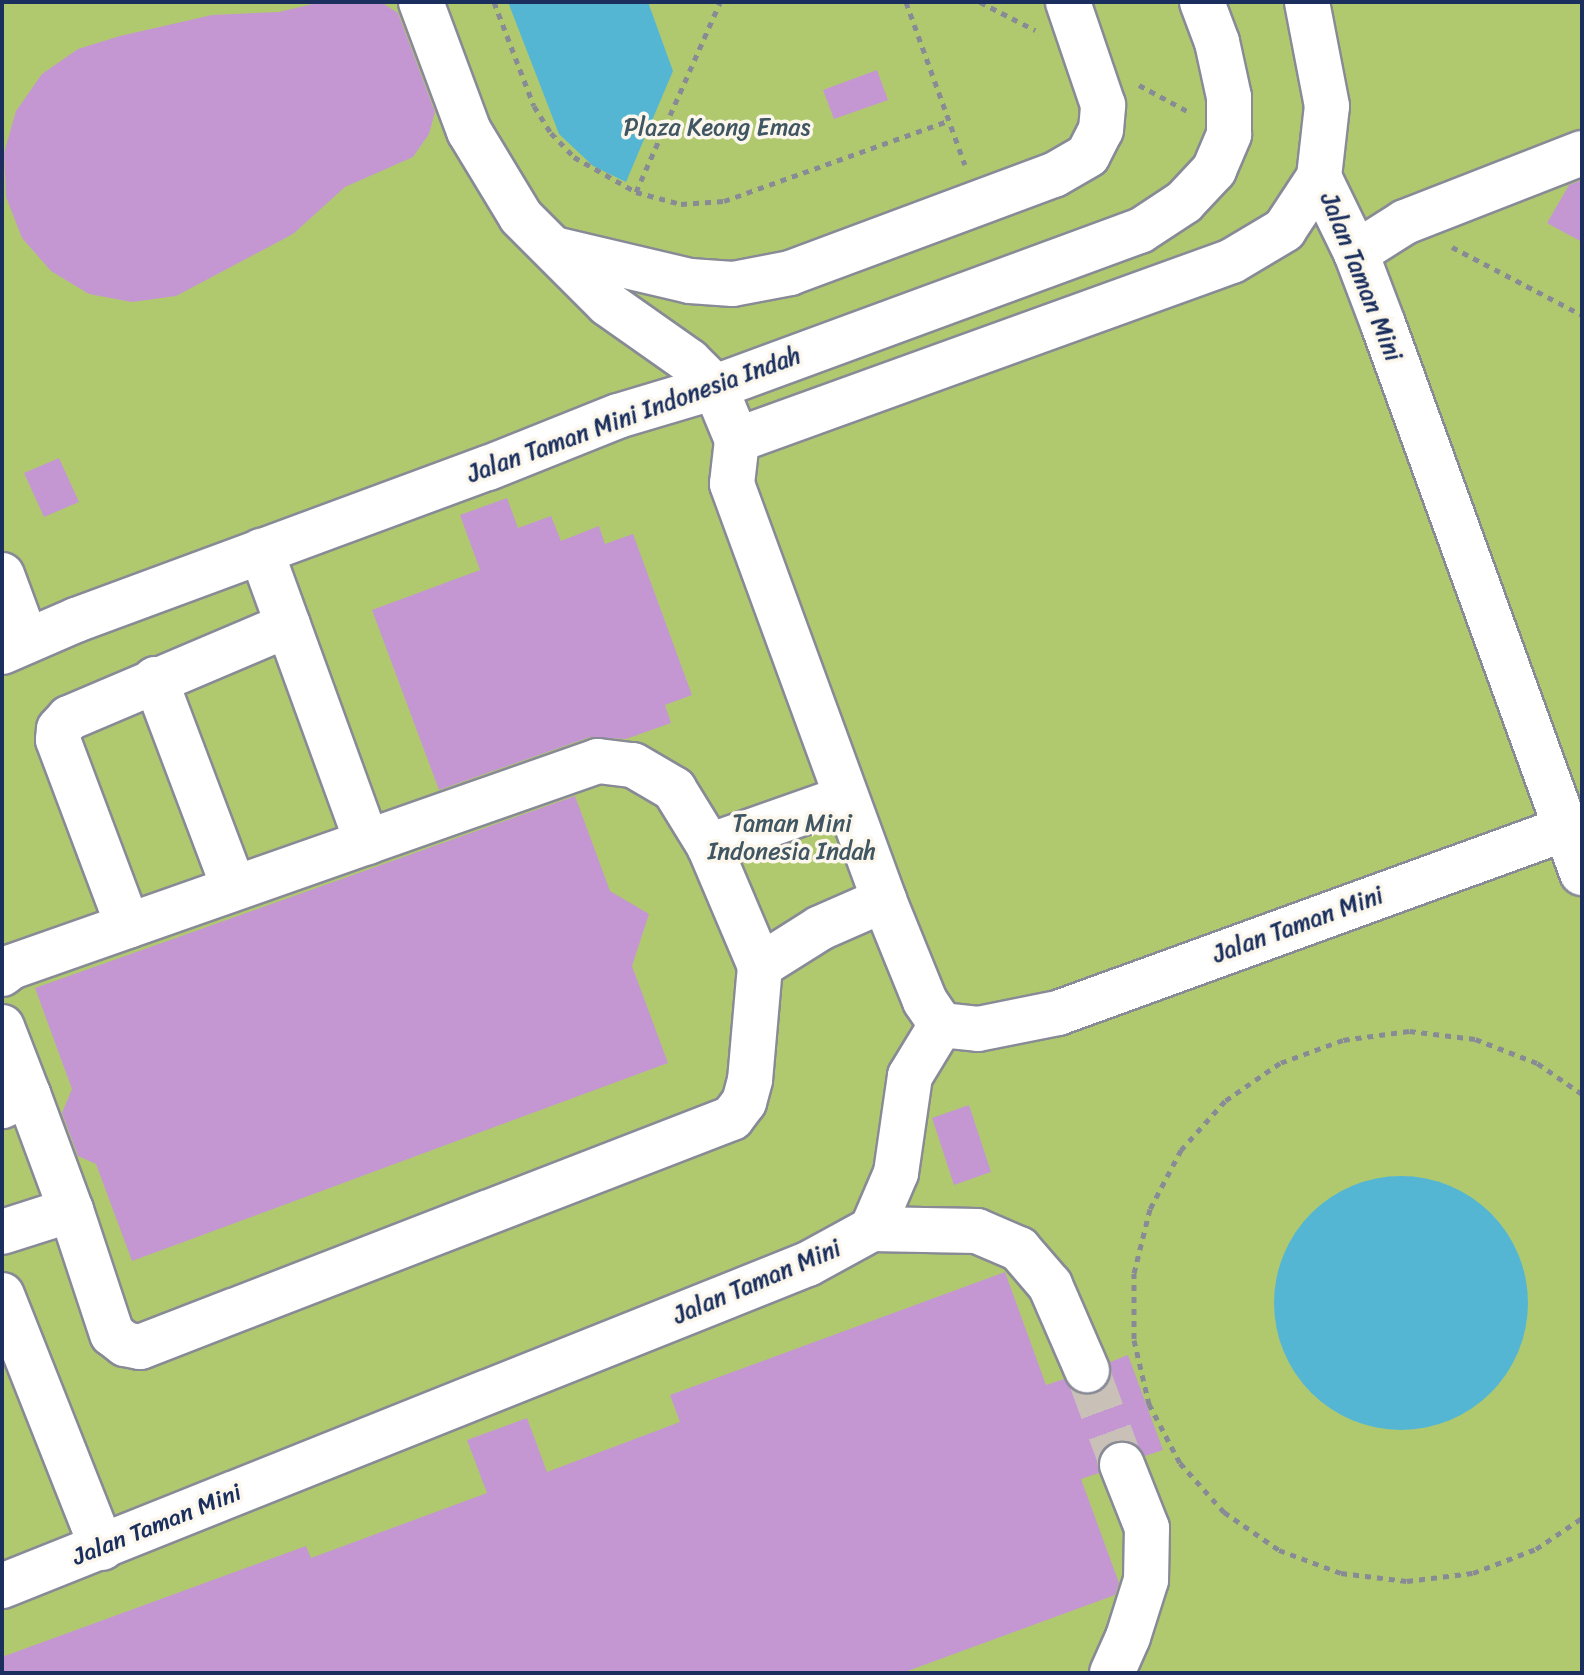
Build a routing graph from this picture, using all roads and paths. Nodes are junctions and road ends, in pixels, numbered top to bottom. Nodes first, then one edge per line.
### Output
1 (421, 2) edge
2 (494, 2) edge
3 (720, 2) edge
4 (1068, 2) edge
5 (1202, 2) edge
6 (1307, 2) edge
7 (948, 121) dead end
8 (1582, 153) edge
9 (1319, 177) junction
10 (636, 192) junction
11 (558, 250) junction
12 (1356, 253) junction
13 (715, 387) junction
14 (737, 440) junction
15 (261, 551) junction
16 (2, 575) edge
17 (288, 625) junction
18 (14, 646) edge
19 (155, 679) junction
20 (845, 798) junction
21 (1567, 828) junction
22 (367, 842) junction
23 (709, 846) junction
24 (1582, 873) edge
25 (234, 888) junction
26 (884, 900) junction
27 (128, 926) junction
28 (760, 966) junction
29 (2, 974) edge
30 (941, 1025) junction
31 (2, 1027) edge
32 (1582, 1094) edge
33 (15, 1100) edge
34 (71, 1210) junction
35 (872, 1229) junction
36 (2, 1232) edge
37 (2, 1295) edge
38 (1087, 1370) tunnel mouth
39 (1122, 1465) tunnel mouth
40 (1582, 1518) edge
41 (102, 1548) junction
42 (2, 1586) edge
43 (1112, 1673) edge

1 - 11 lane
2 - 10 path
3 - 10 path
4 - 11 lane
5 - 13 lane, Jalan Taman Mini Indonesia Indah
6 - 9 lane
7 - 10 path
8 - 12 lane
9 - 12 lane, Jalan Taman Mini
9 - 14 lane
11 - 13 lane
12 - 21 lane, Jalan Taman Mini
13 - 14 lane
13 - 15 lane, Jalan Taman Mini Indonesia Indah
14 - 20 lane
15 - 17 lane
15 - 18 lane, Jalan Taman Mini Indonesia Indah
16 - 18 lane
17 - 19 lane
17 - 22 lane
19 - 25 lane
19 - 27 lane
20 - 23 lane
20 - 26 lane
21 - 24 lane, Jalan Taman Mini
21 - 30 lane, Jalan Taman Mini
22 - 23 lane
22 - 25 lane
23 - 28 lane
25 - 27 lane
26 - 28 lane
26 - 30 lane
27 - 29 lane
28 - 34 lane
30 - 35 lane
31 - 33 lane
32 - 40 path
33 - 34 lane
34 - 36 lane
35 - 38 lane
35 - 41 lane, Jalan Taman Mini
37 - 41 lane
39 - 43 lane
41 - 42 lane, Jalan Taman Mini

